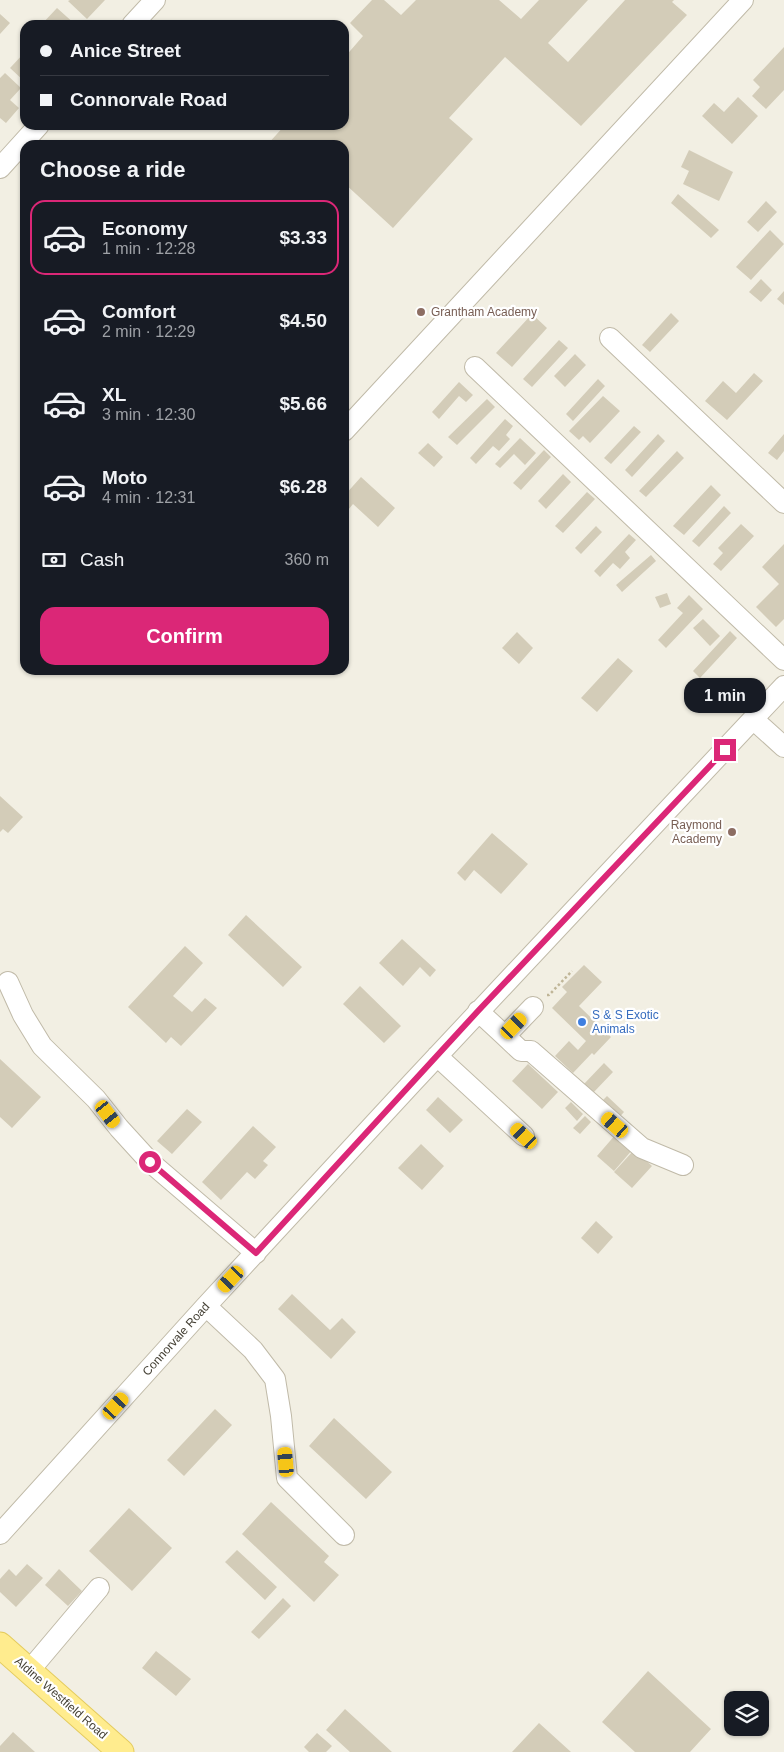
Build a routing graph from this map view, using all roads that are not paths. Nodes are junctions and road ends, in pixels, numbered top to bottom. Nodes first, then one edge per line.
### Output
1 (155, 0) edge
2 (743, 0) edge
3 (137, 20) edge
4 (34, 130) edge
5 (25, 140) edge
6 (20, 146) edge
7 (0, 168) edge
8 (610, 338) dead end
9 (475, 367) dead end
10 (349, 426) edge
11 (784, 503) edge
12 (784, 660) edge
13 (784, 686) edge
14 (753, 719) junction
15 (784, 747) edge
16 (8, 982) dead end
17 (533, 1007) road end
18 (478, 1011) junction
19 (505, 1036) junction
20 (437, 1056) junction
21 (524, 1136) dead end
22 (683, 1165) dead end
23 (256, 1253) junction
24 (206, 1306) junction
25 (0, 1534) edge
26 (344, 1535) dead end
27 (99, 1588) dead end
28 (0, 1645) edge
29 (29, 1671) junction
30 (121, 1752) edge

1 - 3 street
2 - 10 street
4 - 5 street
6 - 7 street
8 - 11 street
9 - 12 street
13 - 14 street, Connorvale Road
14 - 15 street
14 - 18 street, Connorvale Road
16 - 23 street
17 - 19 street
18 - 19 street
18 - 20 street, Connorvale Road
19 - 22 street
20 - 21 street
20 - 23 street, Connorvale Road
23 - 24 street, Connorvale Road
24 - 25 street, Connorvale Road
24 - 26 street
27 - 29 street
28 - 29 main road, Aldine Westfield Road
29 - 30 main road, Aldine Westfield Road

